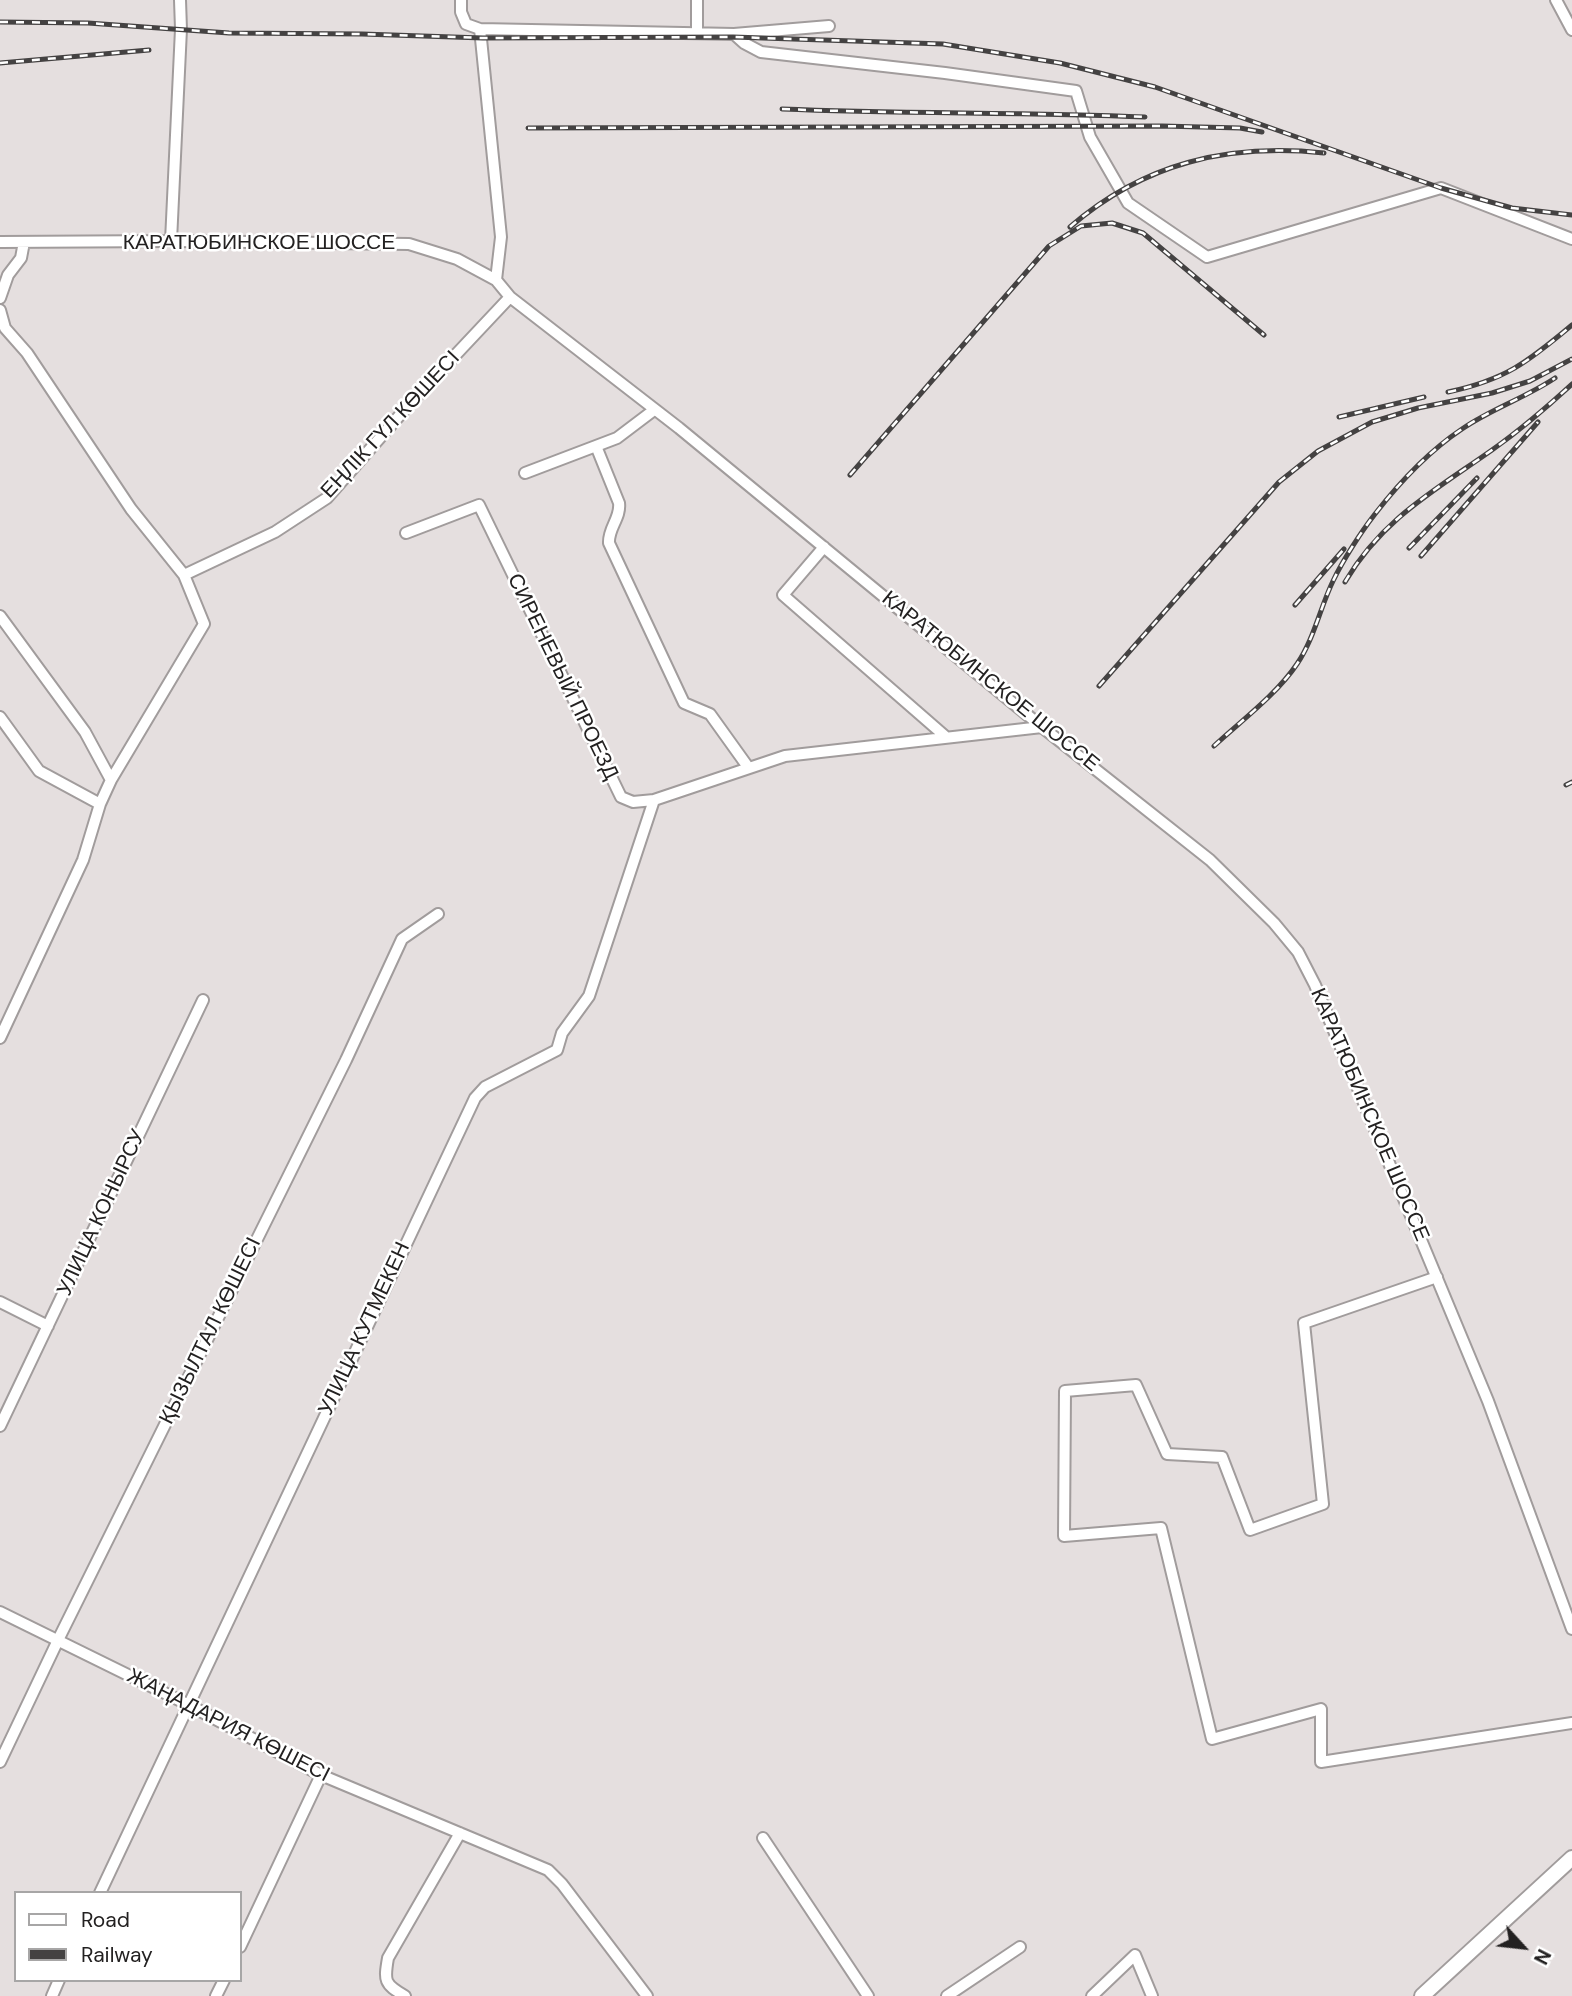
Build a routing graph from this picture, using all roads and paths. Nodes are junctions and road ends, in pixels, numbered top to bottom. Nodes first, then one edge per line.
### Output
1 (180, 0) edge
2 (697, 0) edge
3 (1556, 0) edge
4 (461, 6) edge
5 (829, 26) dead end
6 (481, 29) junction
7 (1572, 30) edge
8 (697, 33) junction
9 (734, 34) junction
10 (1572, 239) edge
11 (171, 241) junction
12 (0, 242) edge
13 (24, 242) junction
14 (496, 280) junction
15 (510, 297) junction
16 (0, 298) edge
17 (0, 310) edge
18 (654, 410) junction
19 (596, 446) junction
20 (525, 473) dead end
21 (406, 533) dead end
22 (824, 547) junction
23 (184, 575) junction
24 (0, 616) edge
25 (0, 717) edge
26 (1042, 727) junction
27 (946, 737) junction
28 (748, 768) junction
29 (111, 780) junction
30 (654, 800) junction
31 (100, 804) junction
32 (438, 914) dead end
33 (203, 1000) dead end
34 (0, 1038) edge
35 (1437, 1277) junction
36 (0, 1302) edge
37 (48, 1326) junction
38 (0, 1426) edge
39 (0, 1612) edge
40 (1572, 1629) edge
41 (57, 1642) junction
42 (187, 1704) junction
43 (1572, 1723) edge
44 (0, 1762) edge
45 (321, 1775) junction
46 (460, 1833) junction
47 (763, 1838) dead end
48 (1572, 1858) edge
49 (101, 1891) edge
50 (242, 1943) edge
51 (1020, 1947) dead end
52 (389, 1992) edge
53 (404, 1996) edge
54 (647, 1996) edge
55 (868, 1996) edge
56 (947, 1996) edge
57 (1092, 1996) edge
58 (1152, 1996) edge
59 (1422, 1996) edge

1 - 11 street
2 - 8 street
3 - 7 street
4 - 6 street
5 - 9 street
6 - 8 street
6 - 14 street
8 - 9 street
9 - 10 street
11 - 13 street, КАРАТЮБИНСКОЕ ШОССЕ
11 - 14 street, КАРАТЮБИНСКОЕ ШОССЕ
12 - 13 street, КАРАТЮБИНСКОЕ ШОССЕ
13 - 16 street
14 - 15 street, КАРАТЮБИНСКОЕ ШОССЕ
15 - 18 street, КАРАТЮБИНСКОЕ ШОССЕ
15 - 23 street, ЕҢЛІК ГҮЛ КӨШЕСІ
17 - 23 street
18 - 19 street
18 - 22 street, КАРАТЮБИНСКОЕ ШОССЕ
19 - 20 street
19 - 28 street
21 - 30 street, СИРЕНЕВЫЙ ПРОЕЗД
22 - 26 street, КАРАТЮБИНСКОЕ ШОССЕ
22 - 27 street
23 - 29 street
24 - 29 street
25 - 31 street
26 - 27 street, СИРЕНЕВЫЙ ПРОЕЗД
26 - 35 street, КАРАТЮБИНСКОЕ ШОССЕ
27 - 28 street, СИРЕНЕВЫЙ ПРОЕЗД
28 - 30 street, СИРЕНЕВЫЙ ПРОЕЗД
29 - 31 street
30 - 42 street, УЛИЦА КУТМЕКЕН
31 - 34 street
32 - 41 street, ҚЫЗЫЛТАЛ КӨШЕСІ
33 - 37 street, УЛИЦА КОНЫРСУ
35 - 40 street, КАРАТЮБИНСКОЕ ШОССЕ
35 - 43 street
36 - 37 street
37 - 38 street, УЛИЦА КОНЫРСУ
39 - 41 street, ЖАҢАДАРИЯ КӨШЕСІ
41 - 42 street, ЖАҢАДАРИЯ КӨШЕСІ
41 - 44 street, ҚЫЗЫЛТАЛ КӨШЕСІ
42 - 45 street, ЖАҢАДАРИЯ КӨШЕСІ
42 - 49 street, УЛИЦА КУТМЕКЕН
45 - 46 street, ЖАҢАДАРИЯ КӨШЕСІ
45 - 50 street
46 - 52 street
46 - 54 street, ЖАҢАДАРИЯ КӨШЕСІ
47 - 55 street
48 - 59 main road
51 - 56 street
52 - 53 street
57 - 58 street

